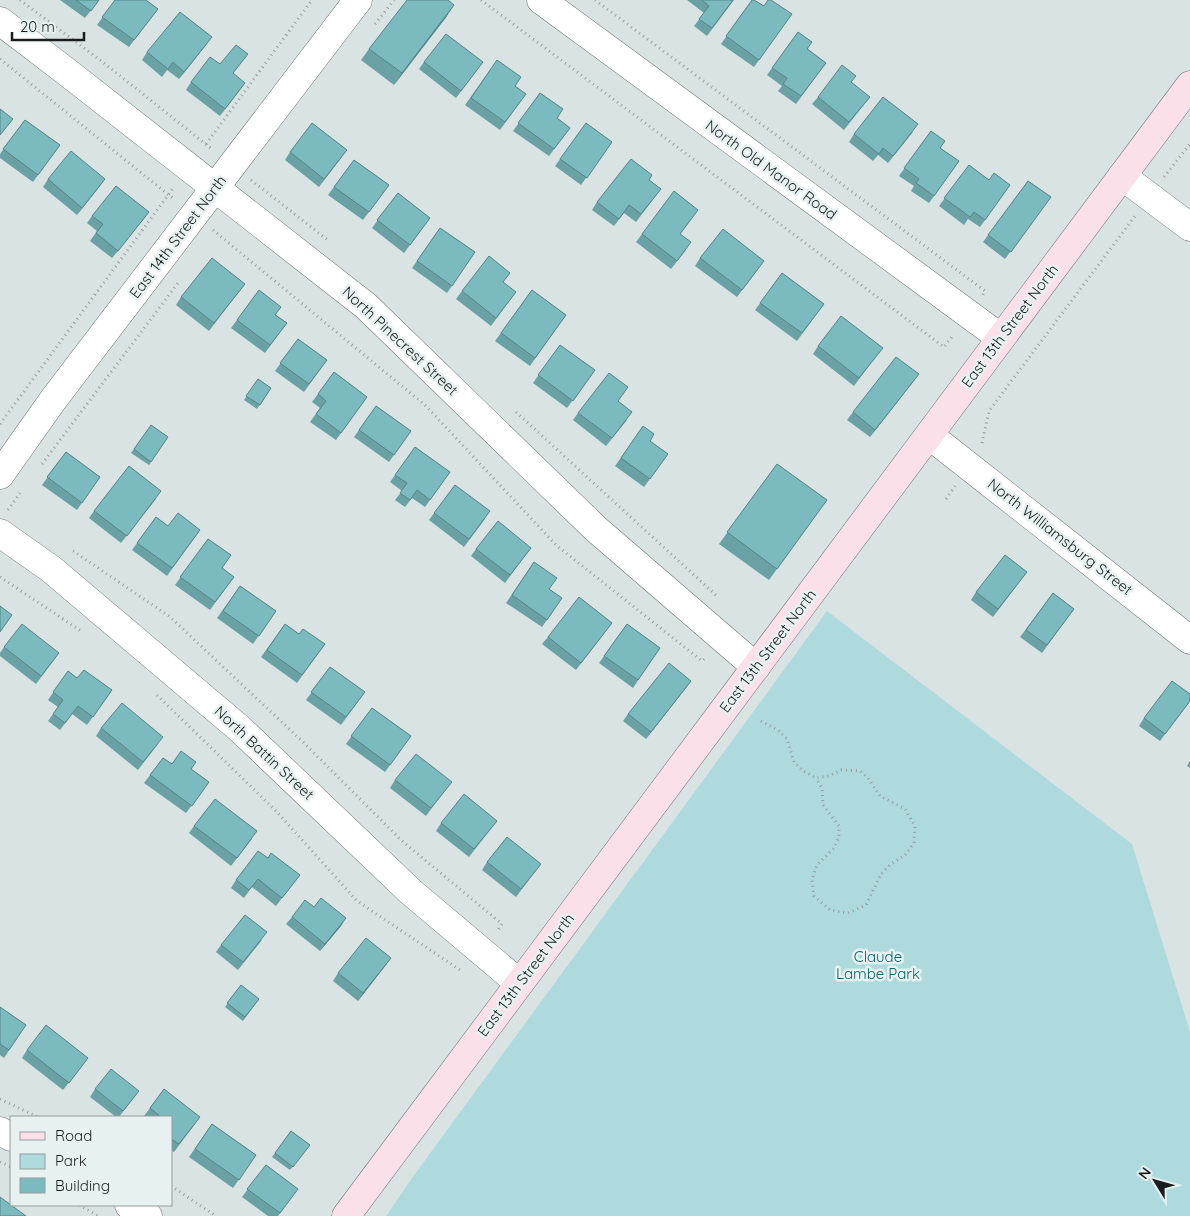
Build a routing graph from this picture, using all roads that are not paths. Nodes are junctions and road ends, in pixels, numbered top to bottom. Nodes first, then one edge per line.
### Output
1 (358, 0) edge
2 (541, 0) edge
3 (0, 21) edge
4 (1190, 85) edge
5 (1122, 176) junction
6 (215, 188) junction
7 (1190, 227) edge
8 (1001, 338) junction
9 (929, 435) junction
10 (0, 475) edge
11 (2, 524) edge
12 (1190, 640) edge
13 (756, 667) junction
14 (519, 984) junction
15 (131, 1206) edge
16 (148, 1216) edge
17 (346, 1216) edge

1 - 6 street, East 14th Street North
2 - 8 street, North Old Manor Road
3 - 6 street, North Pinecrest Street
4 - 5 main road, East 13th Street North
5 - 7 street
5 - 8 main road, East 13th Street North
6 - 10 street, East 14th Street North
6 - 13 street, North Pinecrest Street
8 - 9 main road, East 13th Street North
9 - 12 street, North Williamsburg Street
9 - 13 main road, East 13th Street North
11 - 14 street, North Battin Street
13 - 14 main road, East 13th Street North
14 - 17 main road, East 13th Street North
15 - 16 street

